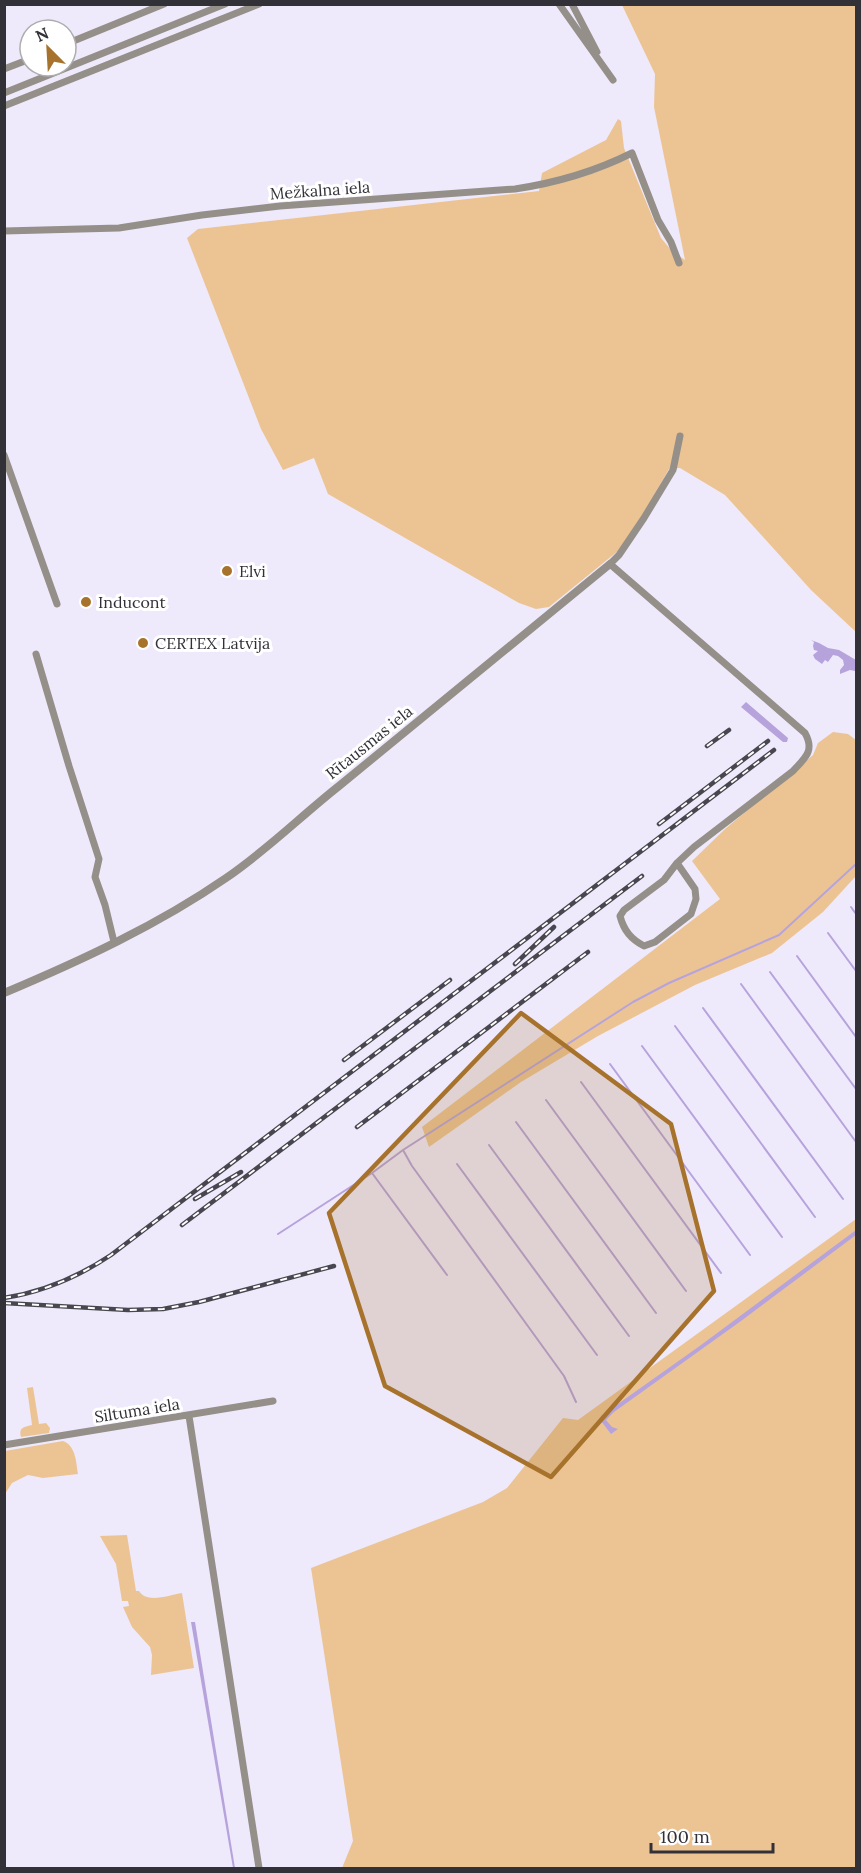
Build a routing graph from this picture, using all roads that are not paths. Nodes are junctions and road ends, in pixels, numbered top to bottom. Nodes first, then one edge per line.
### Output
1 (164, 4) edge
2 (225, 4) edge
3 (259, 4) edge
4 (559, 4) edge
5 (572, 4) edge
6 (78, 39) edge
7 (18, 63) edge
8 (4, 69) edge
9 (4, 93) edge
10 (4, 106) edge
11 (4, 231) edge
12 (678, 263) dead end
13 (680, 436) dead end
14 (4, 455) edge
15 (610, 564) junction
16 (57, 604) dead end
17 (36, 654) dead end
18 (676, 863) junction
19 (114, 942) junction
20 (4, 993) edge
21 (273, 1401) dead end
22 (189, 1416) junction
23 (4, 1445) edge
24 (259, 1869) edge

1 - 6 street
2 - 9 street
3 - 10 street
4 - 5 street
7 - 8 street
11 - 12 street, Mežkalna iela
13 - 15 street, Rītausmas iela
14 - 16 street
15 - 18 street
15 - 19 street, Rītausmas iela
17 - 19 street
18 - 18 street
19 - 20 street, Rītausmas iela
21 - 22 street, Siltuma iela
22 - 23 street, Siltuma iela
22 - 24 street

